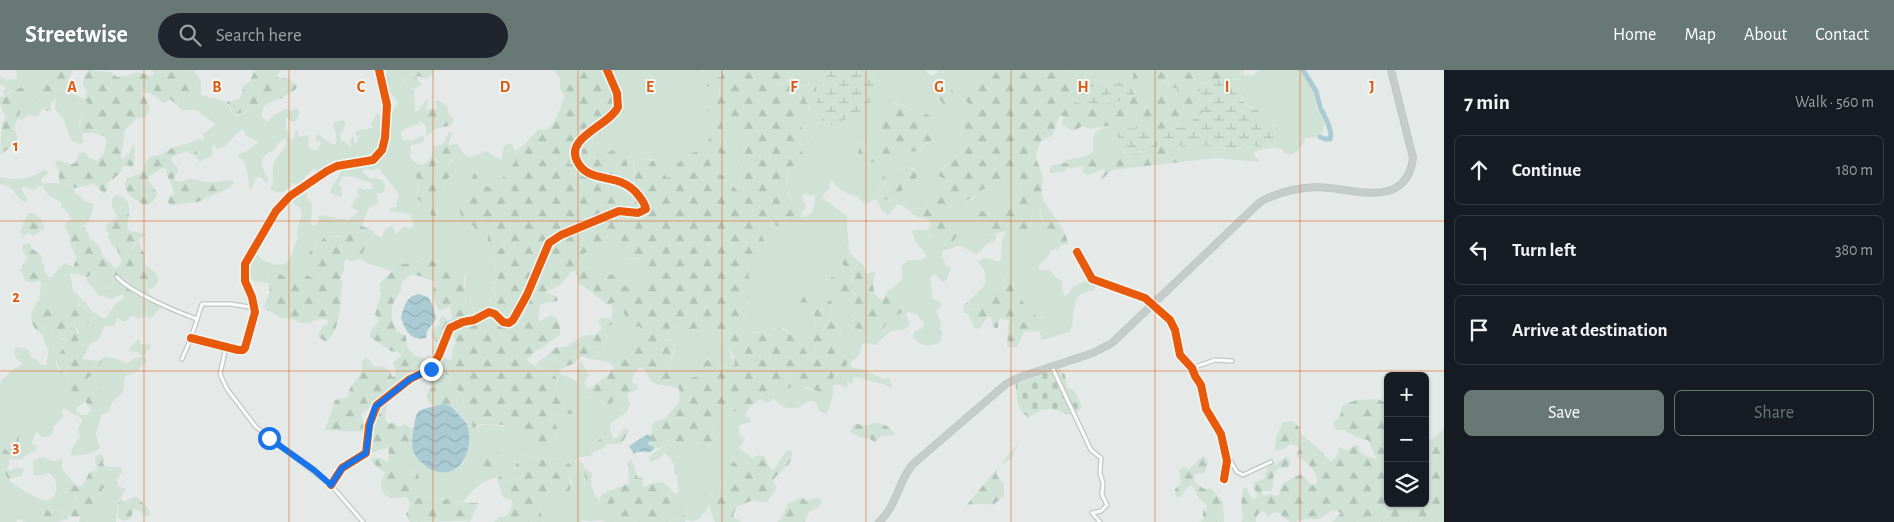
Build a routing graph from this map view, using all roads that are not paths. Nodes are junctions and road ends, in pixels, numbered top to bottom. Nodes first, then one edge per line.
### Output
1 (379, 70) edge
2 (607, 70) edge
3 (1391, 70) edge
4 (1077, 252) dead end
5 (117, 277) dead end
6 (1153, 304) junction
7 (255, 308) junction
8 (197, 319) junction
9 (191, 338) junction
10 (226, 347) junction
11 (182, 359) dead end
12 (1232, 361) dead end
13 (1051, 366) junction
14 (1192, 368) junction
15 (1226, 454) junction
16 (1271, 462) dead end
17 (1224, 478) dead end
18 (331, 485) junction
19 (363, 522) edge
20 (879, 522) edge
21 (1100, 522) edge

1 - 7 street
2 - 18 street
3 - 6 highway
4 - 6 street
5 - 8 street
6 - 13 highway
6 - 14 street
7 - 8 street
7 - 10 street
8 - 9 street
9 - 10 street
9 - 11 street
10 - 18 street
12 - 14 street
13 - 20 highway
13 - 21 street
14 - 15 street
15 - 16 street
15 - 17 street
18 - 19 street

